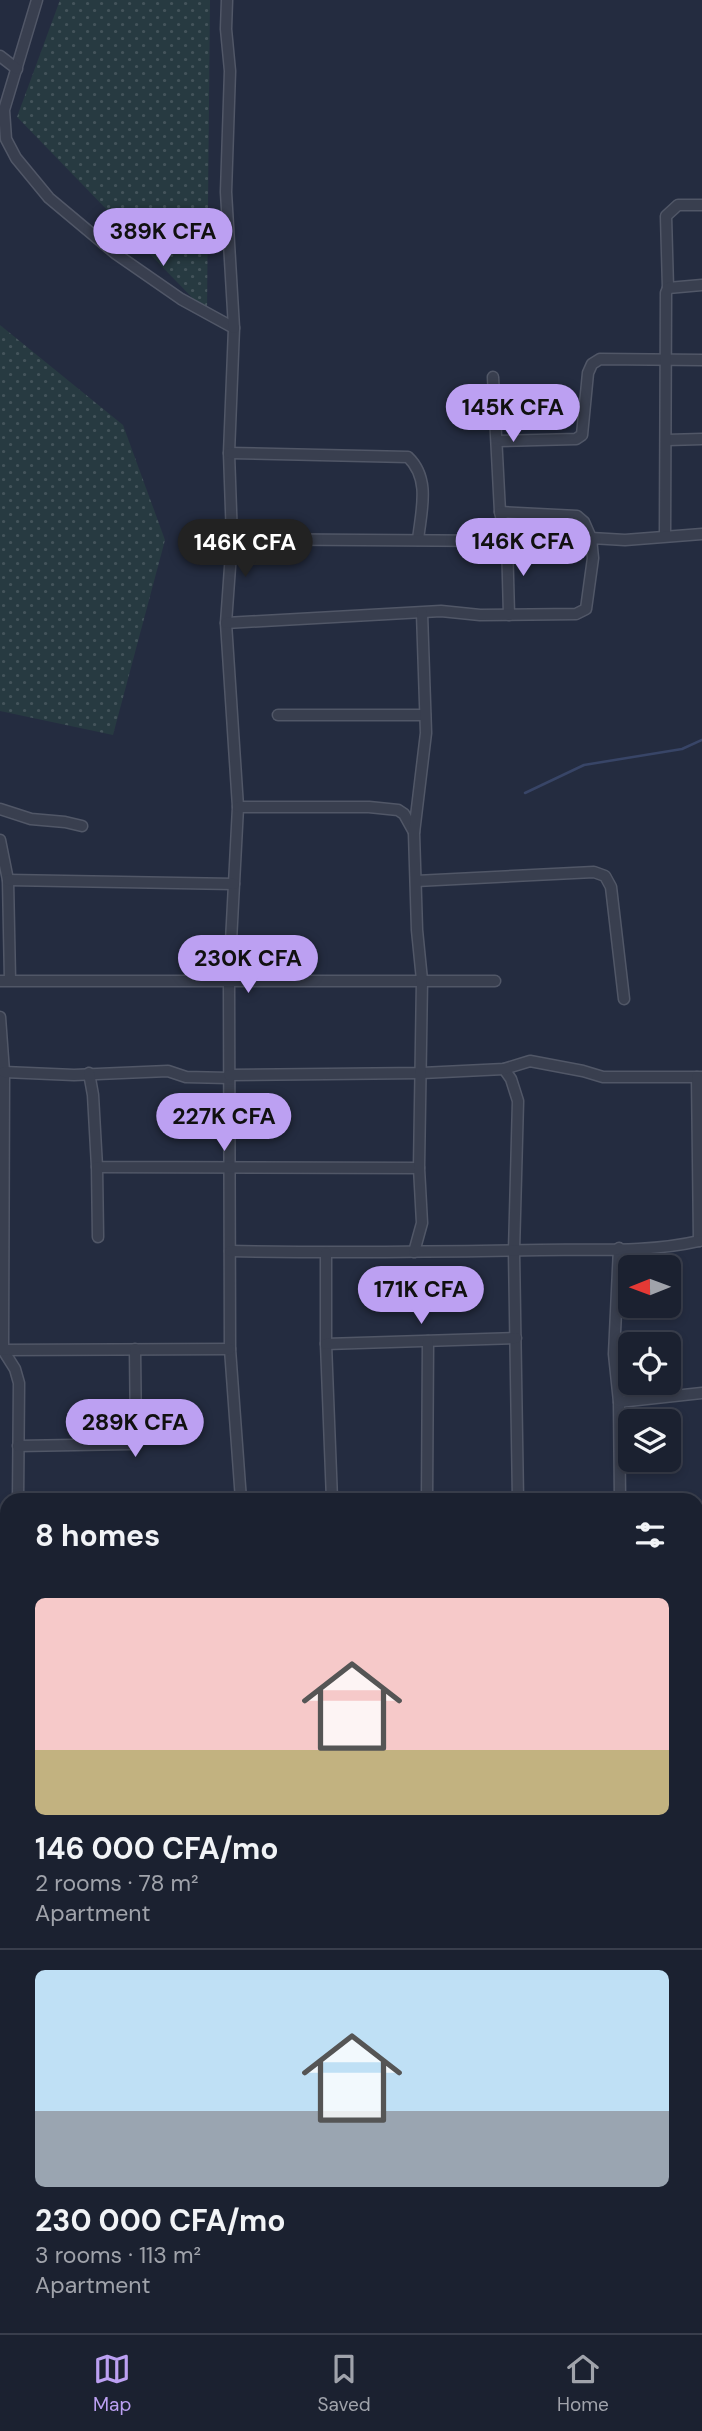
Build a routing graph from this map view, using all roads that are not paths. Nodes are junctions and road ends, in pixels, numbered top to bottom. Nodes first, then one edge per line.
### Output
1 (37, 0) edge
2 (228, 0) edge
3 (0, 56) edge
4 (17, 69) junction
5 (702, 205) edge
6 (702, 285) edge
7 (668, 288) junction
8 (234, 328) junction
9 (666, 360) junction
10 (702, 360) edge
11 (493, 377) dead end
12 (702, 439) edge
13 (667, 440) junction
14 (497, 441) junction
15 (229, 453) junction
16 (500, 512) junction
17 (702, 534) edge
18 (665, 535) junction
19 (591, 538) junction
20 (232, 539) junction
21 (418, 540) junction
22 (508, 541) junction
23 (422, 613) junction
24 (509, 615) junction
25 (226, 623) junction
26 (278, 715) dead end
27 (425, 715) junction
28 (238, 807) junction
29 (0, 809) edge
30 (82, 826) dead end
31 (414, 833) junction
32 (0, 841) edge
33 (8, 880) junction
34 (416, 881) junction
35 (234, 884) junction
36 (229, 979) junction
37 (5, 980) edge
38 (422, 980) junction
39 (495, 981) dead end
40 (624, 999) dead end
41 (0, 1017) edge
42 (503, 1069) junction
43 (4, 1072) junction
44 (89, 1073) junction
45 (422, 1073) junction
46 (229, 1077) junction
47 (699, 1077) edge
48 (700, 1113) edge
49 (97, 1167) junction
50 (231, 1168) junction
51 (419, 1168) junction
52 (700, 1176) edge
53 (98, 1237) dead end
54 (700, 1240) edge
55 (619, 1248) junction
56 (230, 1251) junction
57 (514, 1251) junction
58 (414, 1252) junction
59 (326, 1253) junction
60 (516, 1338) junction
61 (428, 1341) junction
62 (327, 1344) junction
63 (135, 1349) junction
64 (230, 1349) junction
65 (1, 1350) edge
66 (702, 1393) edge
67 (619, 1402) junction
68 (18, 1446) junction
69 (18, 1493) edge
70 (240, 1493) edge
71 (332, 1493) edge
72 (427, 1493) edge
73 (518, 1493) edge
74 (620, 1493) edge

1 - 4 street
2 - 8 street
3 - 4 street
4 - 8 street
5 - 7 street
6 - 7 street
7 - 9 street
8 - 15 street
9 - 10 street
9 - 13 street
9 - 14 street
11 - 14 street
12 - 13 street
13 - 18 street
14 - 16 street
15 - 20 street
15 - 21 street
16 - 19 street
16 - 22 street
17 - 18 street
18 - 19 street
19 - 24 street
20 - 21 street
20 - 25 street
21 - 22 street
22 - 24 street
23 - 24 street
23 - 25 street
23 - 27 street
25 - 28 street
26 - 27 street
27 - 31 street
28 - 31 street
28 - 35 street
29 - 30 street
31 - 34 street
32 - 33 street
33 - 35 street
33 - 37 street
34 - 38 street
34 - 40 street
35 - 36 street
36 - 37 street
36 - 38 street
36 - 46 street
38 - 39 street
38 - 45 street
41 - 43 street
42 - 45 street
42 - 47 street
42 - 57 street
43 - 44 street
43 - 65 street
44 - 46 street
44 - 49 street
45 - 46 street
45 - 51 street
46 - 50 street
47 - 48 street
48 - 52 street
49 - 50 street
49 - 53 street
50 - 51 street
50 - 56 street
51 - 58 street
52 - 54 street
54 - 55 street
55 - 57 street
55 - 67 street
56 - 59 street
56 - 64 street
57 - 58 street
57 - 60 street
58 - 59 street
59 - 62 street
60 - 61 street
60 - 73 street
61 - 62 street
61 - 72 street
62 - 71 street
63 - 64 street
63 - 65 street
63 - 68 street
64 - 70 street
65 - 68 street
66 - 67 street
67 - 74 street
68 - 69 street

